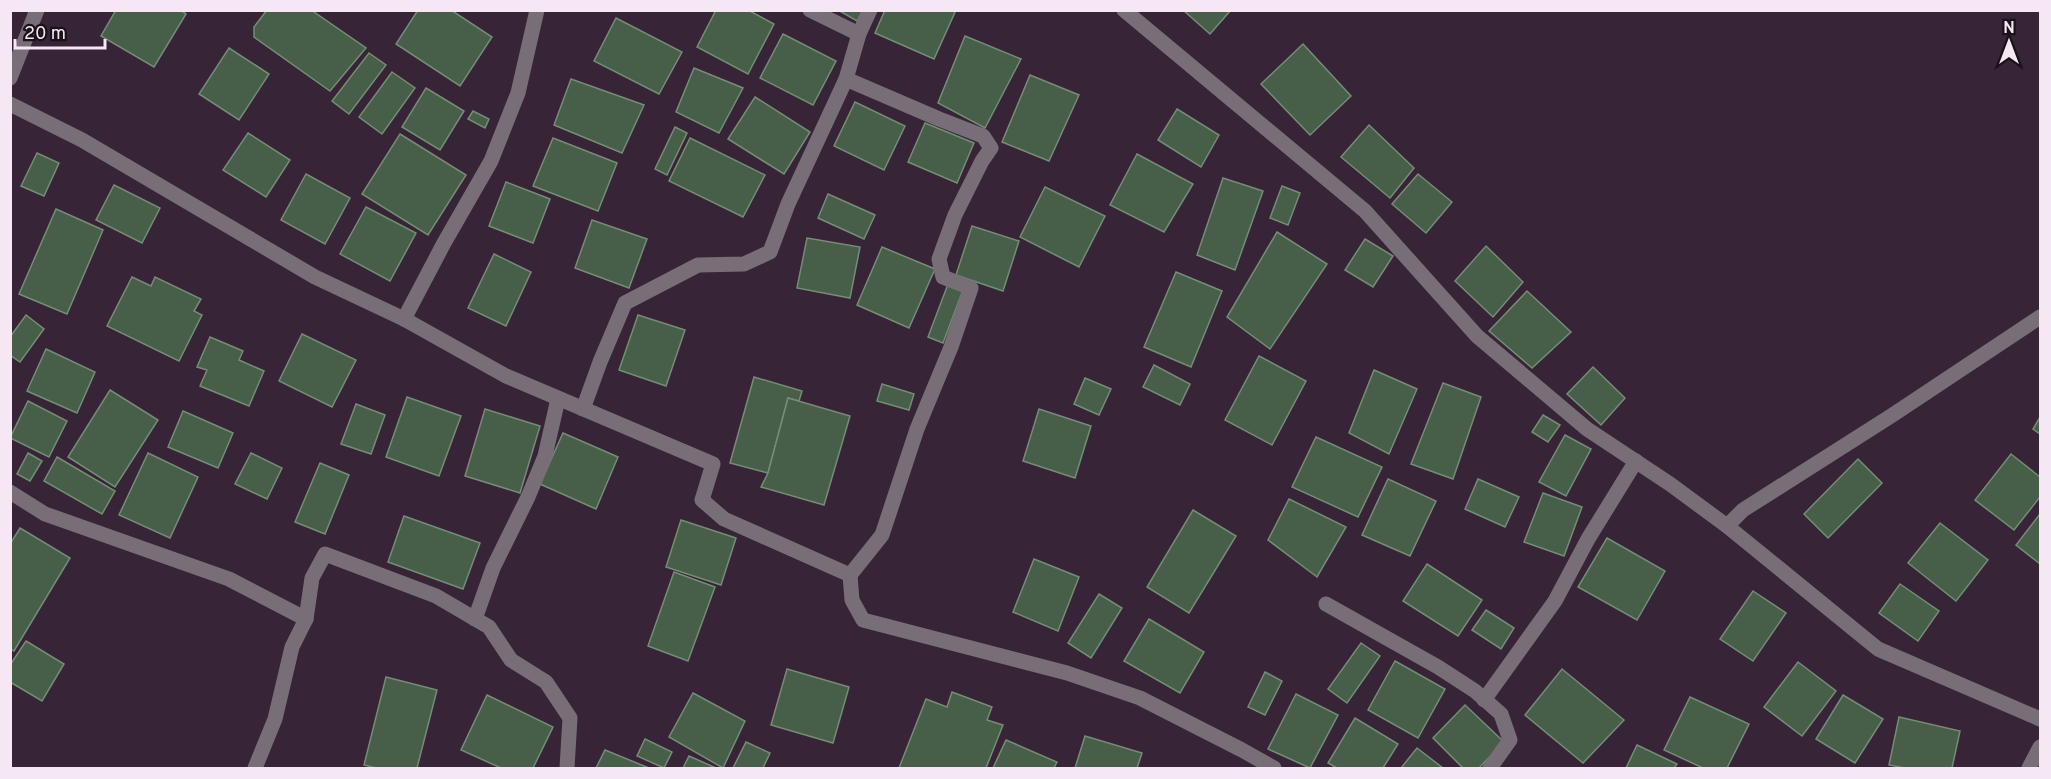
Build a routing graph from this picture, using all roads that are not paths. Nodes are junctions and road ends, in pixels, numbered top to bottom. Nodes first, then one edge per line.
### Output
1 (37, 10) edge
2 (537, 10) edge
3 (810, 10) edge
4 (870, 10) edge
5 (1124, 10) edge
6 (859, 34) junction
7 (10, 78) edge
8 (846, 79) junction
9 (10, 104) edge
10 (2040, 317) edge
11 (404, 319) junction
12 (558, 399) junction
13 (584, 409) junction
14 (1636, 461) junction
15 (10, 492) edge
16 (1727, 526) junction
17 (850, 575) junction
18 (1326, 603) dead end
19 (306, 619) junction
20 (475, 619) junction
21 (1484, 700) junction
22 (2040, 718) edge
23 (2040, 747) edge
24 (255, 768) edge
25 (567, 768) edge
26 (1274, 768) edge
27 (1490, 768) edge
28 (2029, 768) edge

1 - 7 street
2 - 11 street
3 - 6 street
4 - 6 street
5 - 14 street
6 - 8 street
8 - 13 street
8 - 17 street
9 - 11 street
10 - 16 street
11 - 12 street
12 - 13 street
12 - 20 street
13 - 17 street
14 - 16 street
14 - 21 street
15 - 19 street
16 - 22 street
17 - 26 street
18 - 21 street
19 - 20 street
19 - 24 street
20 - 25 street
21 - 27 street
23 - 28 street

